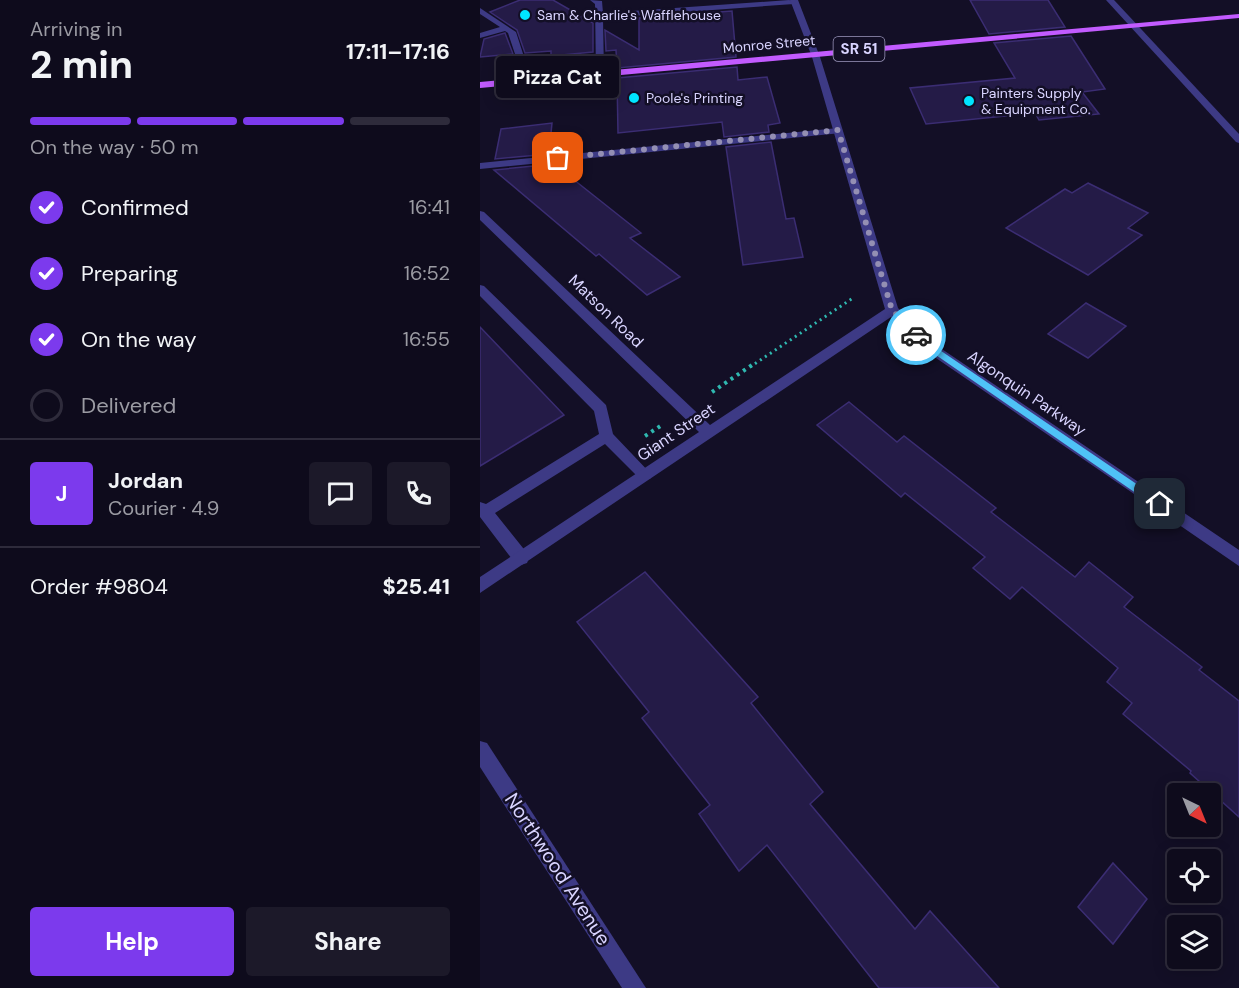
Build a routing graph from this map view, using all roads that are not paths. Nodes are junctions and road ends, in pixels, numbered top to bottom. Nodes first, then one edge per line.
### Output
1 (594, 0) edge
2 (1110, 0) edge
3 (794, 1) edge
4 (480, 10) edge
5 (600, 16) junction
6 (1239, 16) edge
7 (1133, 25) junction
8 (507, 28) junction
9 (480, 36) edge
10 (814, 53) junction
11 (600, 74) junction
12 (519, 81) junction
13 (480, 85) edge
14 (838, 130) junction
15 (1239, 140) edge
16 (480, 166) edge
17 (480, 214) edge
18 (480, 289) edge
19 (892, 310) junction
20 (708, 432) junction
21 (606, 436) junction
22 (645, 475) junction
23 (482, 510) edge
24 (521, 558) junction
25 (1239, 559) edge
26 (480, 585) edge
27 (480, 750) edge
28 (635, 988) edge

1 - 5 street
2 - 7 street
3 - 5 street
3 - 10 street, Algonquin Parkway
4 - 8 street
5 - 11 street
6 - 7 main road, Monroe Street / SR 51
7 - 10 main road, Monroe Street / SR 51
7 - 15 street
8 - 9 street
8 - 12 street
10 - 11 main road, Monroe Street / SR 51
10 - 14 street, Algonquin Parkway
11 - 12 main road, Monroe Street / SR 51
12 - 13 main road, Monroe Street / SR 51
14 - 16 street
14 - 19 street, Algonquin Parkway
17 - 20 street, Matson Road
18 - 21 street
19 - 20 street, Giant Street
19 - 25 street, Algonquin Parkway
20 - 22 street, Giant Street
21 - 22 street
21 - 23 street
22 - 24 street, Giant Street
23 - 24 street
24 - 26 street, Giant Street
27 - 28 street, Northwood Avenue

